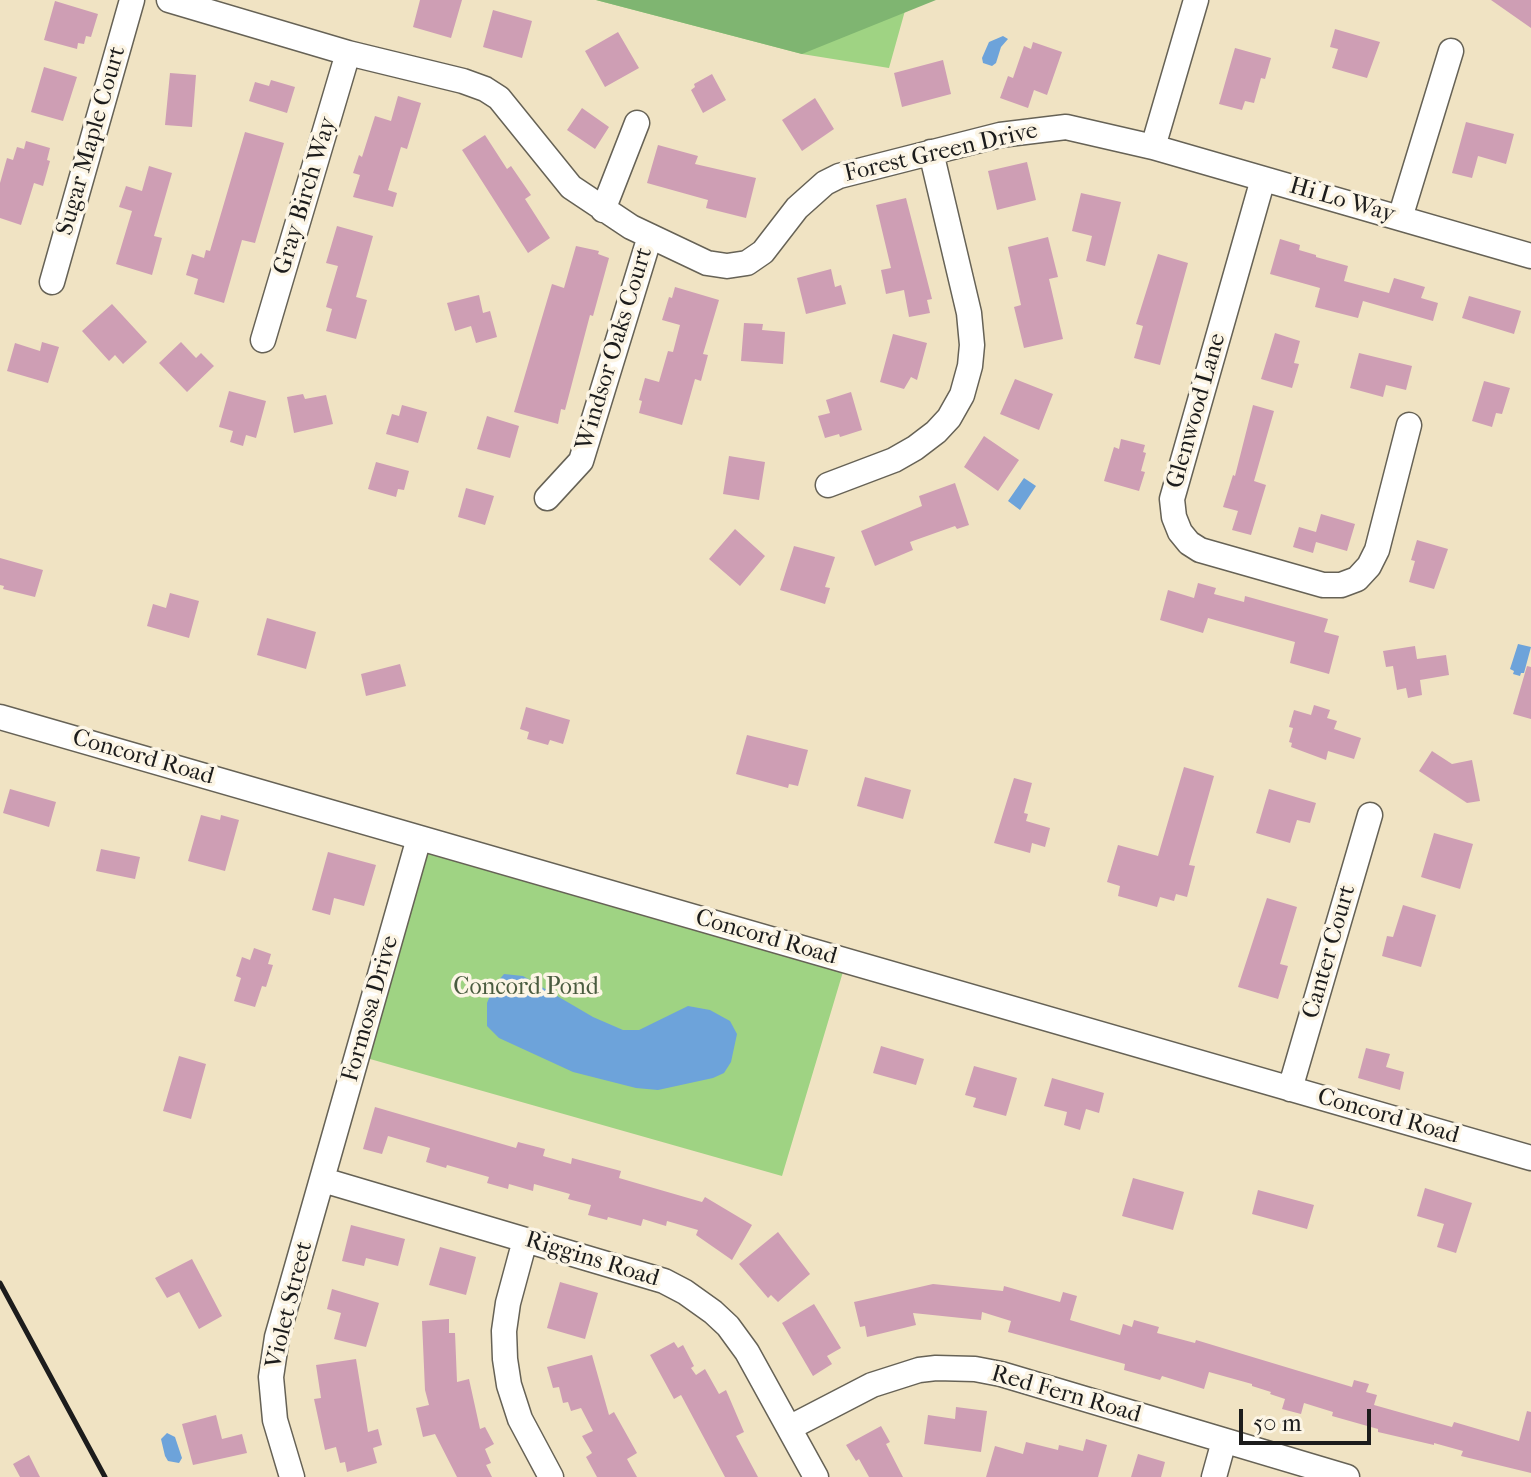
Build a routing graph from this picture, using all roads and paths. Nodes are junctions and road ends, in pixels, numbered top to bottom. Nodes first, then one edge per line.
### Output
1 (132, 0) edge
2 (169, 0) edge
3 (1196, 0) edge
4 (1451, 51) dead end
5 (348, 53) junction
6 (637, 123) dead end
7 (1153, 147) junction
8 (931, 152) junction
9 (1263, 179) junction
10 (603, 210) junction
11 (1400, 218) junction
12 (650, 236) junction
13 (1531, 256) edge
14 (52, 282) dead end
15 (263, 340) dead end
16 (1409, 425) dead end
17 (828, 485) dead end
18 (547, 498) dead end
19 (0, 717) edge
20 (1370, 815) dead end
21 (419, 838) junction
22 (1290, 1089) junction
23 (1531, 1158) edge
24 (323, 1180) junction
25 (525, 1240) junction
26 (789, 1428) junction
27 (1224, 1441) junction
28 (292, 1477) edge
29 (551, 1477) edge
30 (816, 1477) edge
31 (1214, 1477) edge
32 (1347, 1477) edge

1 - 14 street, Sugar Maple Court
2 - 5 street, Forest Green Drive
3 - 7 street
4 - 11 street
5 - 10 street, Forest Green Drive
5 - 15 street, Gray Birch Way
6 - 10 street
7 - 8 street, Forest Green Drive
7 - 9 street, Hi Lo Way
8 - 12 street, Forest Green Drive
8 - 17 street
9 - 11 street, Hi Lo Way
9 - 16 street, Glenwood Lane
10 - 12 street, Forest Green Drive
11 - 13 street, Hi Lo Way
12 - 18 street, Windsor Oaks Court
19 - 21 street, Concord Road
20 - 22 street, Canter Court
21 - 22 street, Concord Road
21 - 24 street, Formosa Drive
22 - 23 street, Concord Road
24 - 25 street, Riggins Road
24 - 28 street, Violet Street
25 - 26 street, Riggins Road
25 - 29 street
26 - 27 street, Red Fern Road
26 - 30 street, Riggins Road
27 - 31 street
27 - 32 street, Red Fern Road

